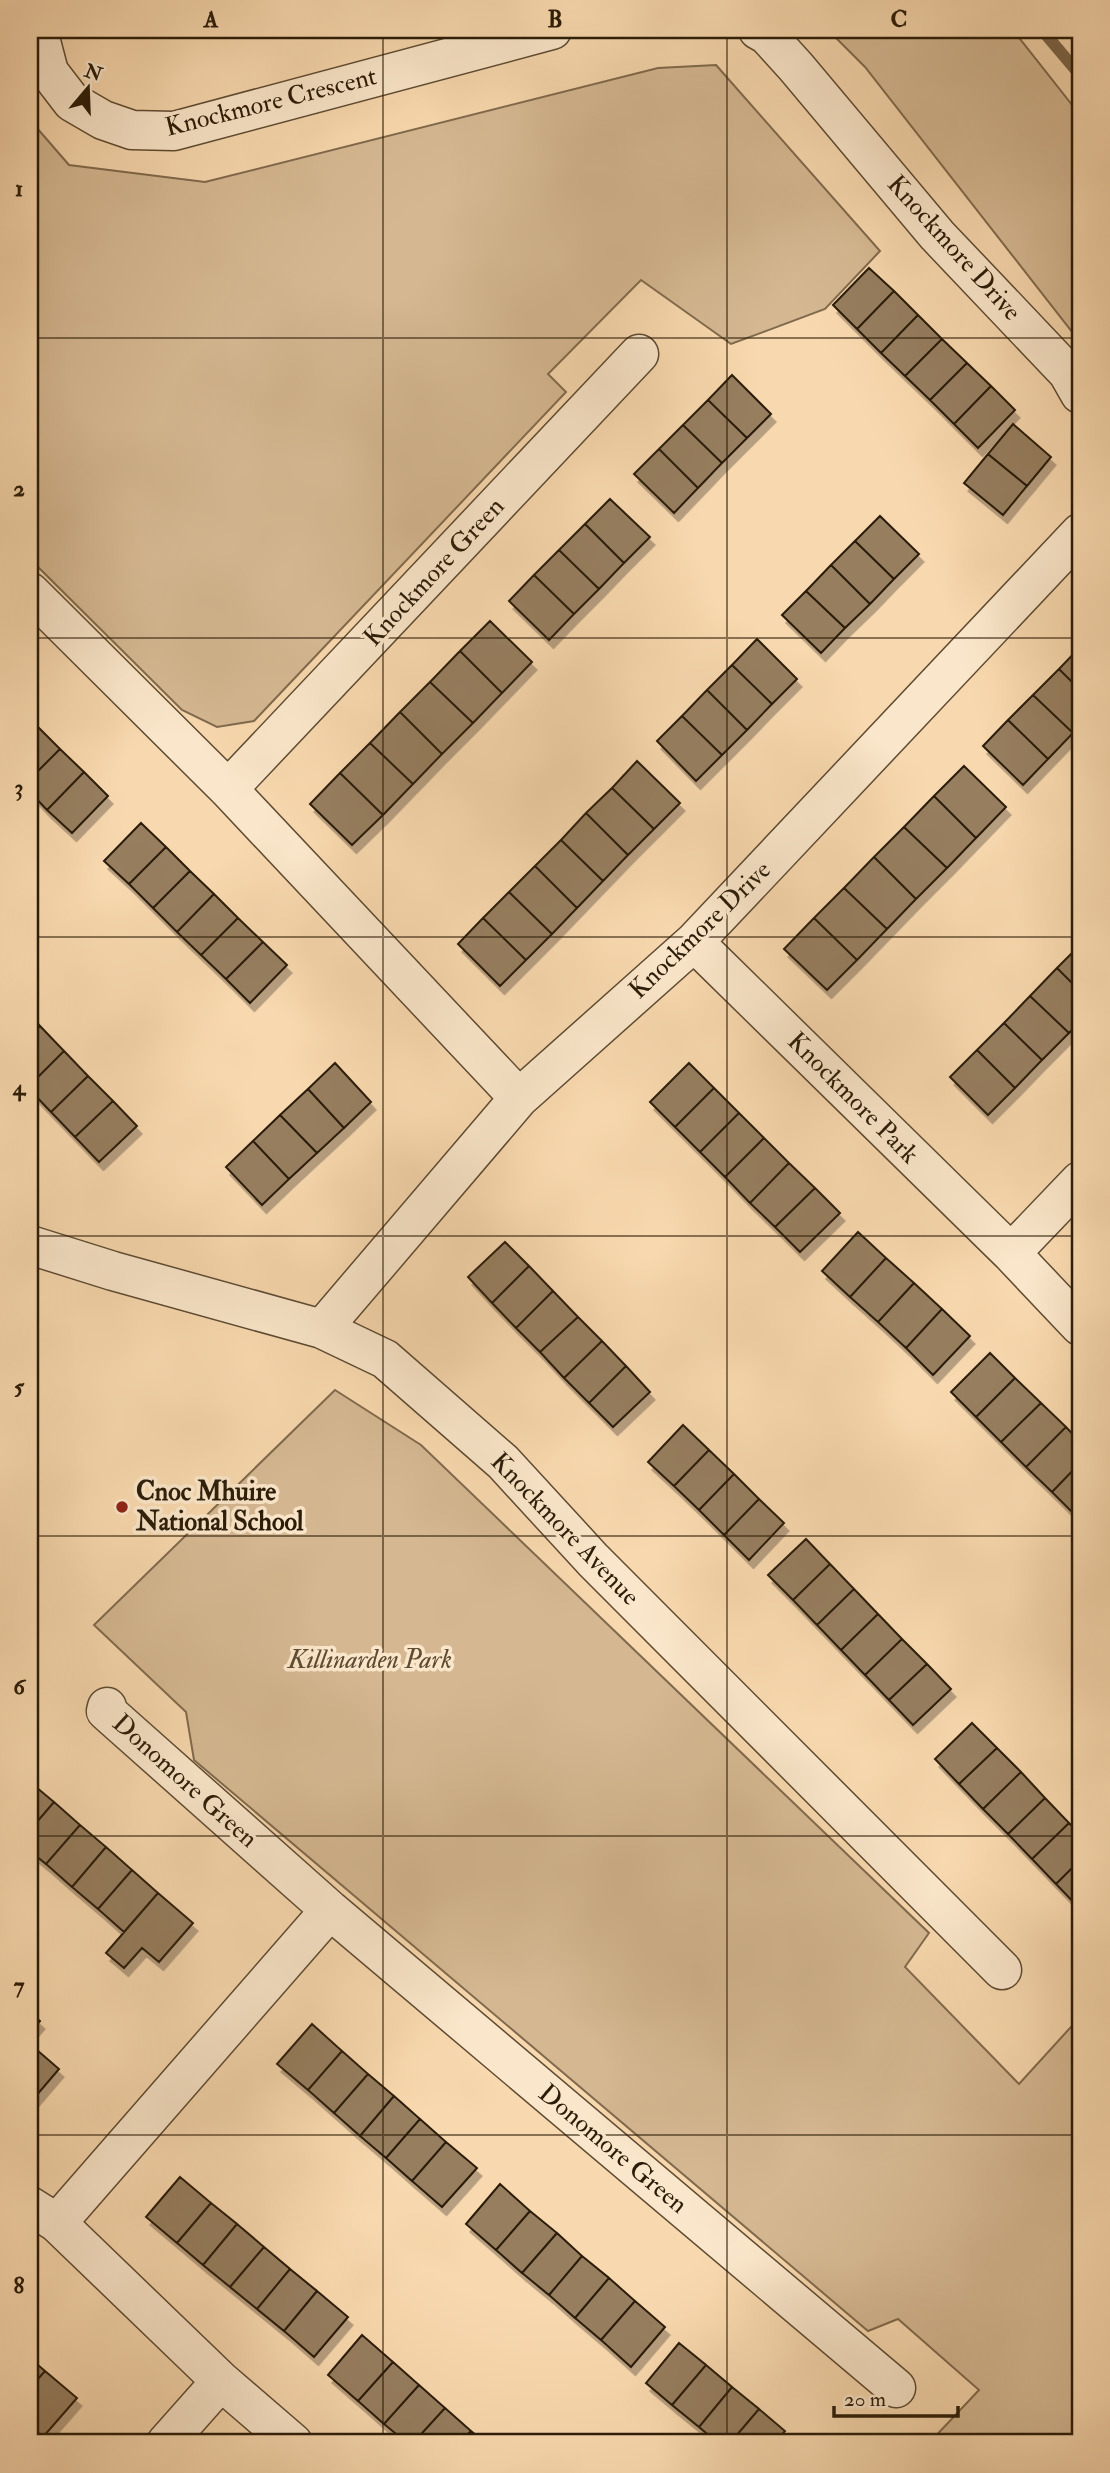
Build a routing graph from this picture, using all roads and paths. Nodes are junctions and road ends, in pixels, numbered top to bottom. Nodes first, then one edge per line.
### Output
1 (38, 30) edge
2 (552, 30) edge
3 (758, 30) edge
4 (639, 354) dead end
5 (1080, 394) edge
6 (1080, 533) edge
7 (30, 592) edge
8 (228, 789) junction
9 (694, 942) junction
10 (519, 1098) junction
11 (1080, 1181) edge
12 (30, 1245) edge
13 (1011, 1253) junction
14 (1080, 1326) edge
15 (322, 1329) junction
16 (107, 1707) dead end
17 (330, 1910) junction
18 (1002, 1970) dead end
19 (43, 2215) edge
20 (221, 2381) junction
21 (896, 2388) dead end
22 (166, 2443) edge
23 (293, 2443) edge

1 - 2 street, Knockmore Crescent
3 - 5 street, Knockmore Drive
4 - 8 street, Knockmore Green
6 - 9 street, Knockmore Drive
7 - 8 street
8 - 10 street
9 - 10 street, Knockmore Drive
9 - 13 street, Knockmore Park
10 - 15 street, Knockmore Drive
11 - 13 street
12 - 15 street, Knockmore Avenue
13 - 14 street, Knockmore Park
15 - 18 street, Knockmore Avenue
16 - 17 street, Donomore Green
17 - 19 street
17 - 21 street, Donomore Green
19 - 20 street
20 - 22 street
20 - 23 street

